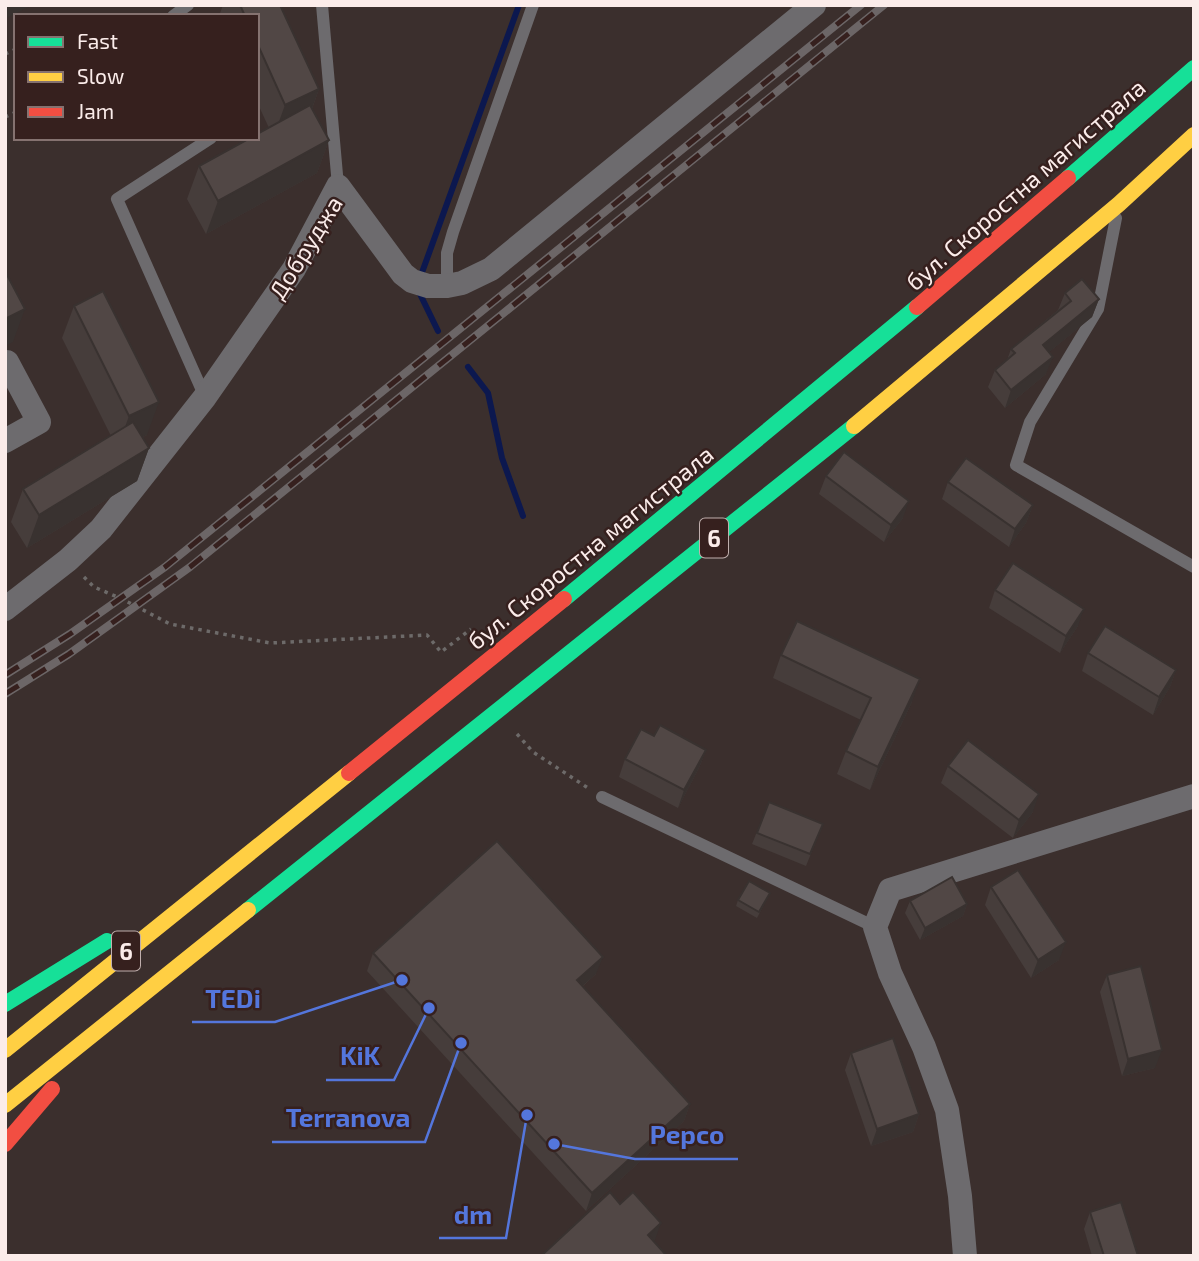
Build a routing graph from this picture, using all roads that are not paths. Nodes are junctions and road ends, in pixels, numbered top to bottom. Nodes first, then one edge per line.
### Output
1 (321, 5) edge
2 (533, 5) edge
3 (814, 5) edge
4 (1194, 68) edge
5 (1194, 135) edge
6 (208, 140) edge
7 (338, 186) junction
8 (1119, 204) junction
9 (429, 284) junction
10 (7, 362) dead end
11 (205, 397) junction
12 (5, 441) edge
13 (1194, 567) edge
14 (5, 610) edge
15 (1194, 796) edge
16 (602, 797) road end
17 (249, 854) junction
18 (138, 922) dead end
19 (875, 927) junction
20 (115, 935) dead end
21 (5, 1004) edge
22 (112, 1018) junction
23 (5, 1049) edge
24 (5, 1105) edge
25 (5, 1144) edge
26 (965, 1256) edge

1 - 7 lane
2 - 9 lane
3 - 9 street
4 - 17 highway, бул. Скоростна магистрала / 6
5 - 8 highway, 6
6 - 11 lane
7 - 9 street, Добруджа
7 - 11 street, Добруджа
8 - 13 lane
8 - 22 highway, 6
10 - 12 street
11 - 14 street, Добруджа
15 - 19 street
16 - 19 lane
17 - 18 highway
17 - 23 highway, бул. Скоростна магистрала / 6
19 - 26 street
20 - 21 highway
22 - 24 highway, 6
22 - 25 highway

